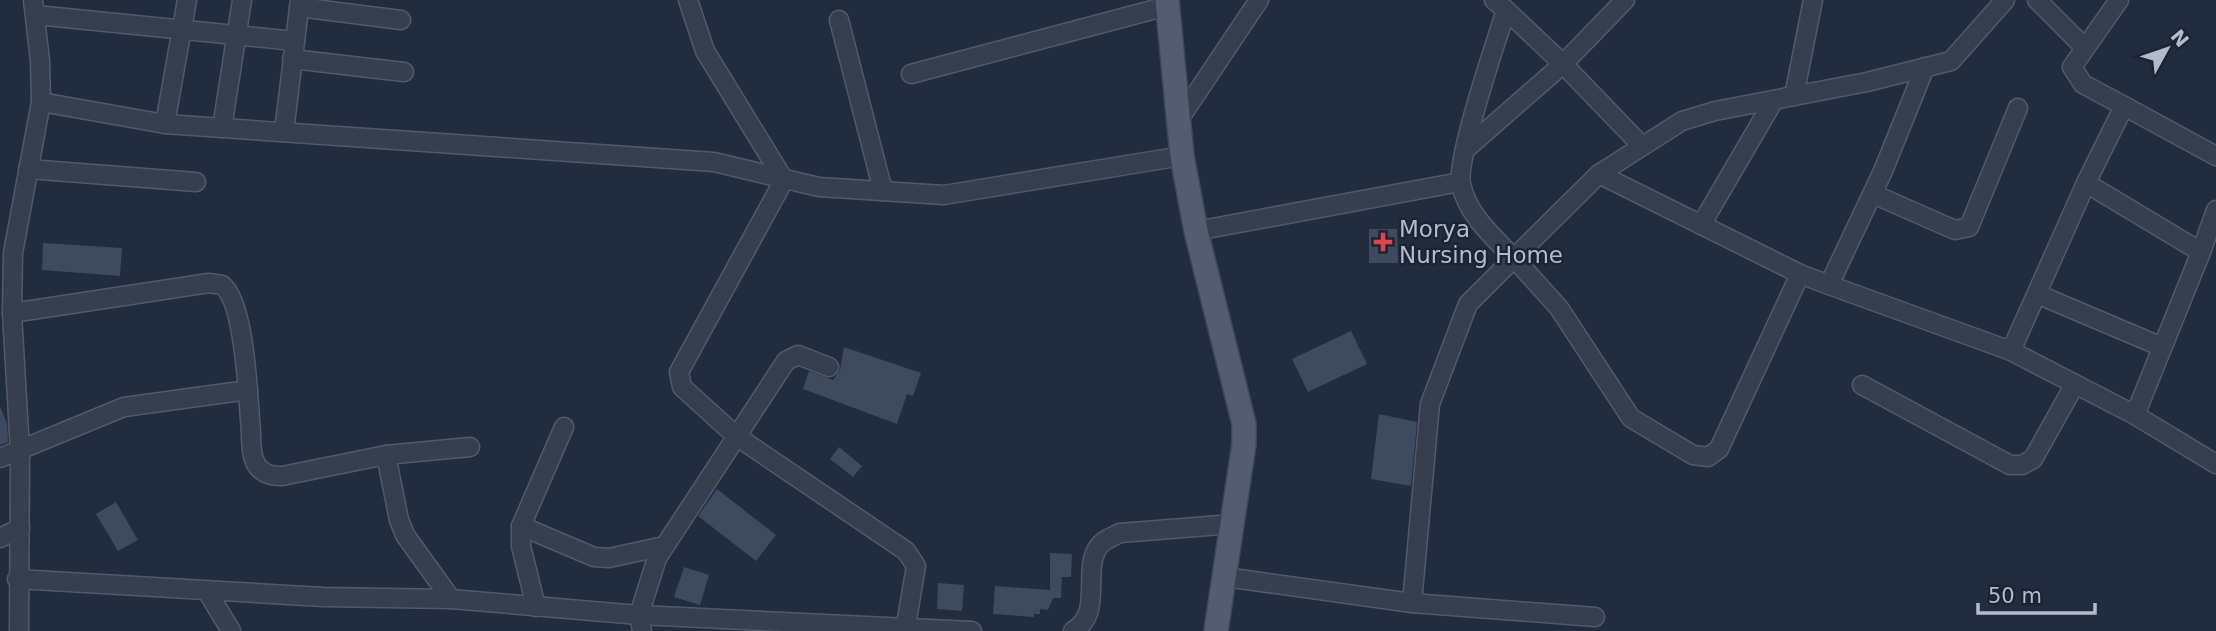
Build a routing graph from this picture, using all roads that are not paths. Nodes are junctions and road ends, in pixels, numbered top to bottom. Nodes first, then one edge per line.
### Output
1 (187, 0) edge
2 (242, 0) edge
3 (688, 0) edge
4 (1259, 0) edge
5 (1625, 0) edge
6 (1813, 0) edge
7 (2006, 0) edge
8 (2038, 0) edge
9 (2119, 0) edge
10 (1167, 3) edge
11 (300, 4) edge
12 (1500, 5) edge
13 (34, 8) edge
14 (401, 20) dead end
15 (839, 20) dead end
16 (182, 29) junction
17 (235, 35) junction
18 (2084, 47) junction
19 (293, 50) junction
20 (1563, 64) junction
21 (1925, 67) junction
22 (404, 72) dead end
23 (911, 74) dead end
24 (1794, 96) junction
25 (1773, 100) junction
26 (41, 102) junction
27 (2124, 106) junction
28 (2018, 108) dead end
29 (1181, 118) junction
30 (165, 124) junction
31 (222, 128) junction
32 (284, 132) junction
33 (1641, 145) junction
34 (1467, 148) junction
35 (1182, 156) junction
36 (2216, 156) edge
37 (28, 169) junction
38 (1599, 174) junction
39 (784, 180) junction
40 (196, 182) dead end
41 (1460, 183) junction
42 (2086, 183) junction
43 (883, 191) junction
44 (1873, 194) junction
45 (2216, 210) edge
46 (1701, 225) junction
47 (1196, 231) junction
48 (2201, 251) junction
49 (1514, 258) junction
50 (1800, 274) junction
51 (1829, 285) junction
52 (6, 287) edge
53 (2036, 294) junction
54 (12, 313) junction
55 (2162, 347) junction
56 (2011, 351) junction
57 (7, 355) edge
58 (829, 367) dead end
59 (2076, 384) junction
60 (1862, 385) dead end
61 (248, 390) junction
62 (2135, 415) junction
63 (564, 427) dead end
64 (736, 436) junction
65 (470, 447) dead end
66 (20, 451) junction
67 (386, 455) junction
68 (0, 458) edge
69 (2216, 464) edge
70 (1233, 524) junction
71 (521, 526) junction
72 (20, 528) junction
73 (0, 538) edge
74 (664, 546) junction
75 (1225, 577) junction
76 (17, 579) junction
77 (207, 591) junction
78 (451, 599) junction
79 (1412, 603) junction
80 (536, 607) junction
81 (1595, 617) dead end
82 (640, 623) edge
83 (812, 626) edge
84 (905, 629) edge
85 (19, 631) edge
86 (231, 631) edge
87 (972, 631) edge
88 (1073, 631) edge
89 (1216, 631) edge

1 - 16 street
2 - 17 street
3 - 39 street
4 - 29 street
5 - 20 street
6 - 24 street
7 - 21 street
8 - 18 street
9 - 18 street
10 - 23 street
10 - 29 main road
11 - 14 street
11 - 19 street
12 - 20 street
12 - 34 street
13 - 16 street
13 - 26 street
15 - 43 street
16 - 17 street
16 - 30 street
17 - 19 street
17 - 31 street
18 - 27 street
19 - 22 street
19 - 32 street
20 - 33 street
20 - 34 street
21 - 24 street
21 - 44 street
24 - 25 street
25 - 33 street
25 - 46 street
26 - 30 street
26 - 37 street
27 - 36 street
27 - 42 street
28 - 44 street
29 - 35 main road
30 - 31 street
31 - 32 street
32 - 39 street
33 - 38 street
34 - 41 street
35 - 43 street
35 - 47 main road
37 - 40 street
37 - 52 street
38 - 46 street
38 - 49 street
39 - 43 street
39 - 64 street
41 - 47 street
41 - 49 street
42 - 48 street
42 - 53 street
44 - 51 street
45 - 48 street
46 - 50 street
47 - 70 main road
48 - 55 street
49 - 50 street
49 - 79 street
50 - 51 street
51 - 56 street
52 - 54 street
53 - 55 street
53 - 56 street
54 - 57 street
54 - 61 street
55 - 62 street
56 - 59 street
57 - 66 street
58 - 64 street
59 - 60 street
59 - 62 street
61 - 66 street
61 - 67 street
62 - 69 street
63 - 71 street
64 - 74 street
64 - 84 street
65 - 67 street
66 - 68 street
66 - 72 street
67 - 78 street
70 - 75 main road
70 - 88 street
71 - 74 street
71 - 80 street
72 - 73 street
72 - 76 street
74 - 82 street
75 - 79 street
75 - 89 main road
76 - 77 street
76 - 85 street
77 - 78 street
77 - 86 street
78 - 80 street
79 - 81 street
80 - 82 street
82 - 83 street
83 - 84 street
84 - 87 street

